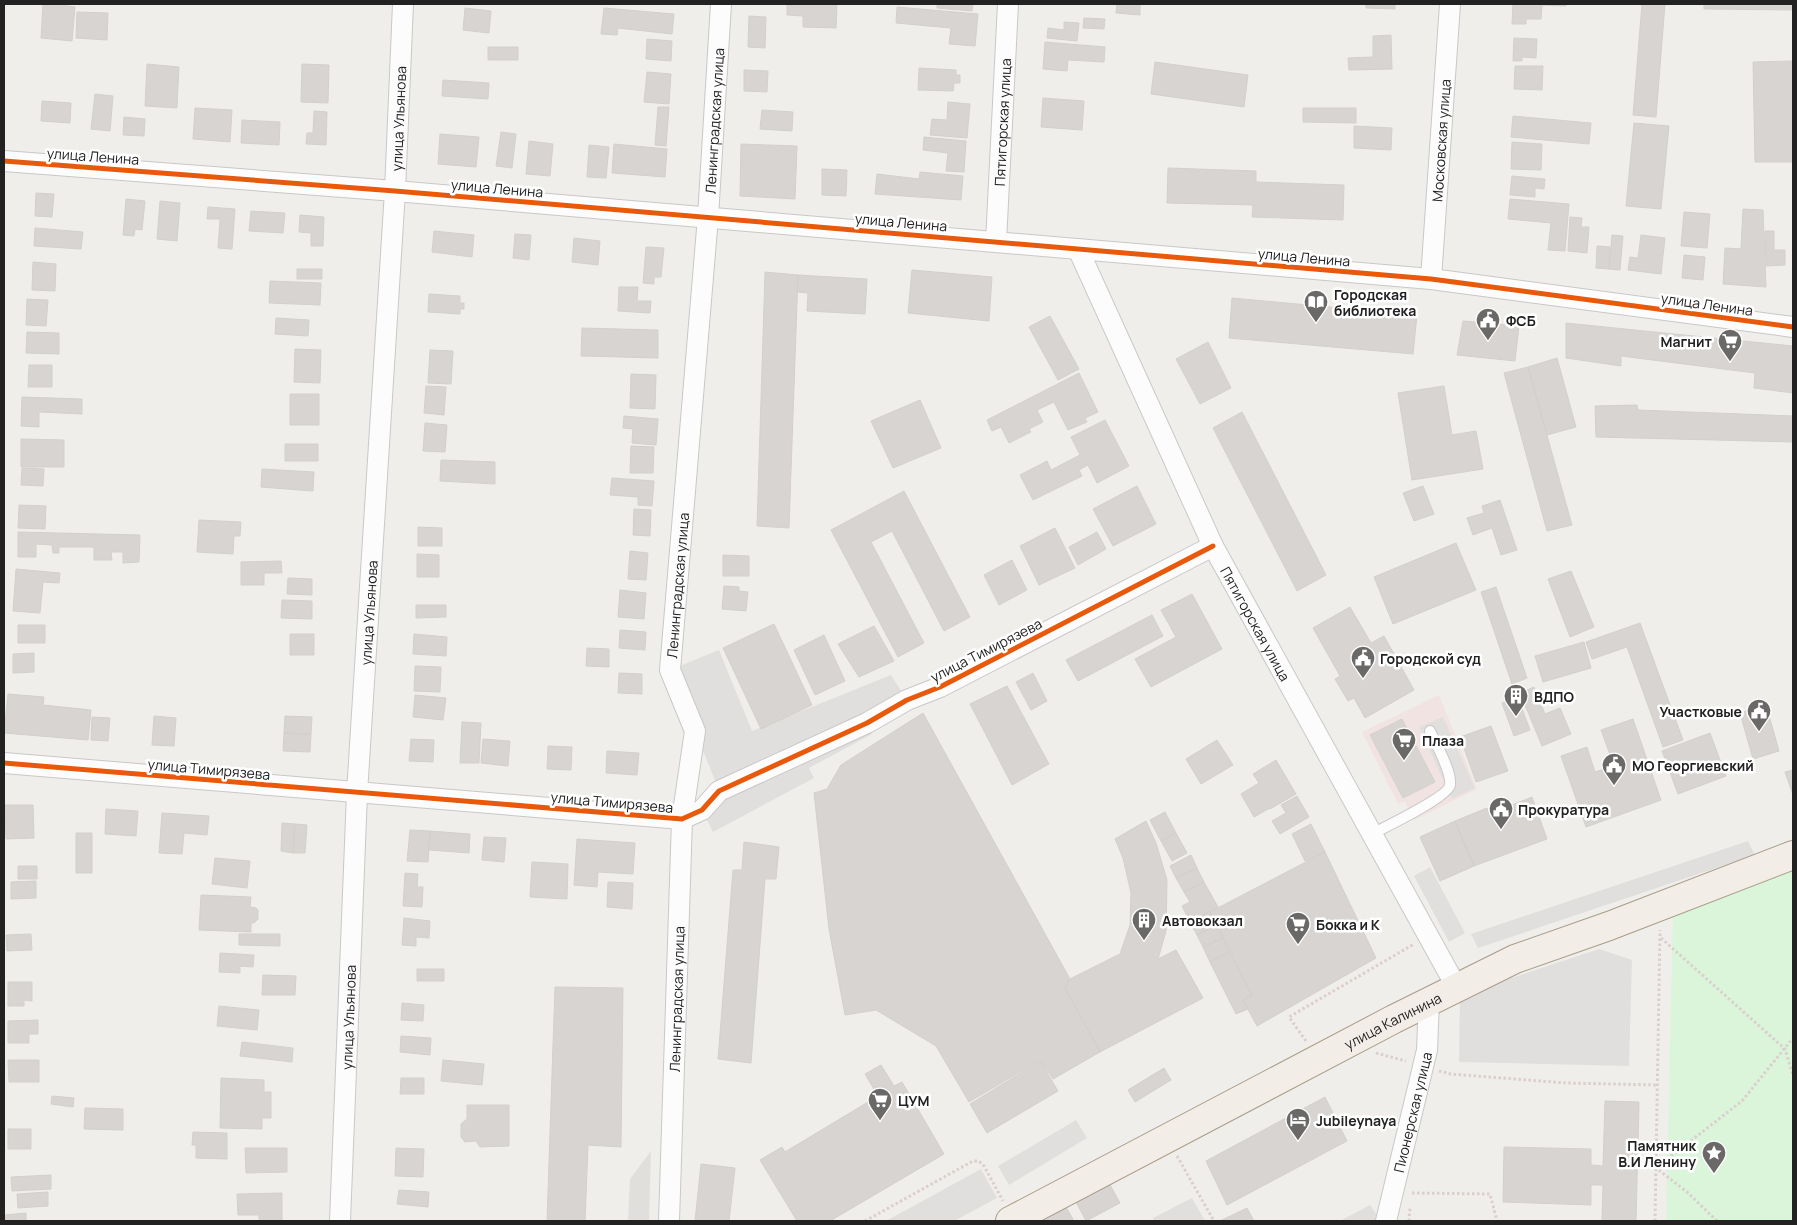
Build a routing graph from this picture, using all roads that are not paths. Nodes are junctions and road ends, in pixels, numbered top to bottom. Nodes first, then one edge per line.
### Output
1 (402, 4) edge
2 (721, 4) edge
3 (1008, 4) edge
4 (1450, 4) edge
5 (4, 161) edge
6 (395, 190) junction
7 (708, 217) junction
8 (996, 242) junction
9 (1078, 248) junction
10 (1431, 279) junction
11 (1793, 327) edge
12 (1213, 546) junction
13 (1430, 731) dead end
14 (4, 763) edge
15 (357, 792) junction
16 (682, 819) junction
17 (1372, 834) junction
18 (1793, 855) edge
19 (1457, 988) junction
20 (1429, 1001) junction
21 (1012, 1220) edge
22 (340, 1221) edge
23 (669, 1221) edge
24 (1386, 1221) edge

1 - 6 street, улица Ульянова
2 - 7 street, Ленинградская улица
3 - 8 street, Пятигорская улица
4 - 10 street, Московская улица
5 - 6 street, улица Ленина
6 - 7 street, улица Ленина
6 - 15 street, улица Ульянова
7 - 8 street, улица Ленина
7 - 16 street, Ленинградская улица
8 - 9 street, улица Ленина
9 - 10 street, улица Ленина
9 - 12 street, Пятигорская улица
10 - 11 street, улица Ленина
12 - 16 street, улица Тимирязева
12 - 17 street, Пятигорская улица
13 - 17 lane
14 - 15 street, улица Тимирязева
15 - 16 street, улица Тимирязева
15 - 22 street, улица Ульянова
16 - 23 street, Ленинградская улица
17 - 19 street, Пятигорская улица
18 - 19 main road, улица Калинина
19 - 20 main road, улица Калинина
20 - 21 main road, улица Калинина
20 - 24 street, Пионерская улица

